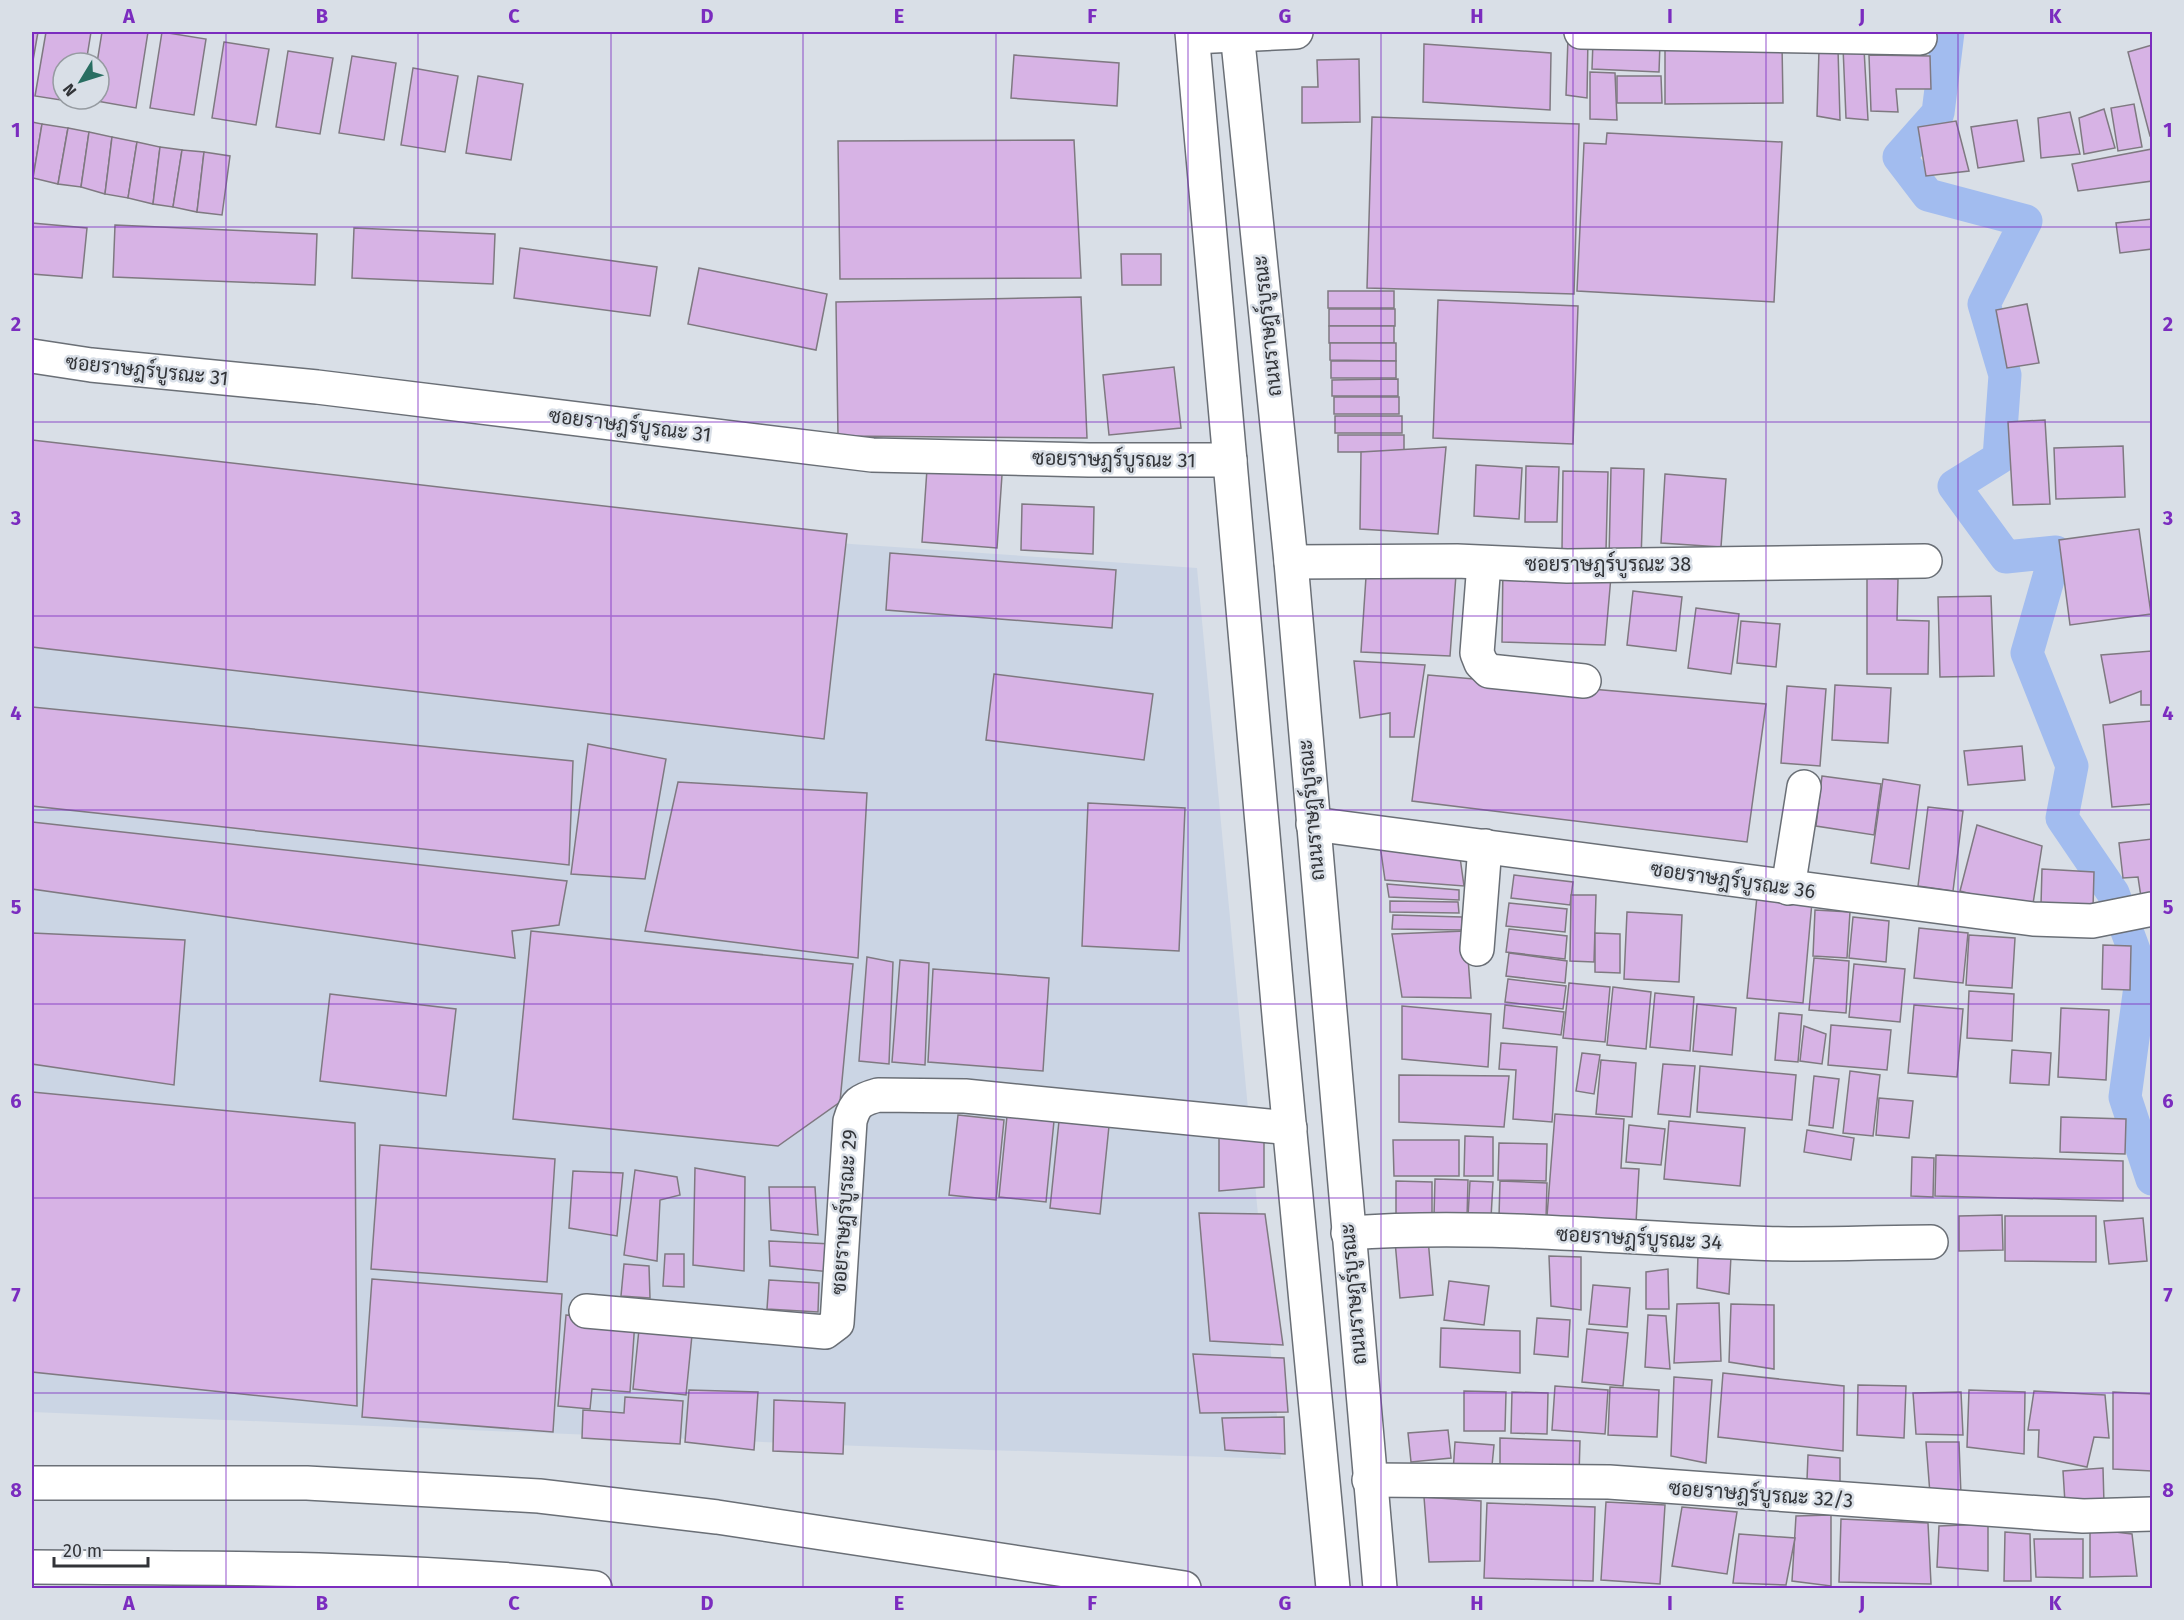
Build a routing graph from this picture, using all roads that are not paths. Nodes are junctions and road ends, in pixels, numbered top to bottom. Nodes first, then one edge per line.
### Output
1 (1296, 32) edge
2 (1581, 32) edge
3 (1237, 33) edge
4 (1192, 34) edge
5 (1920, 38) dead end
6 (32, 356) edge
7 (1230, 460) junction
8 (1925, 561) dead end
9 (1291, 562) junction
10 (1484, 563) junction
11 (1584, 681) dead end
12 (1804, 787) dead end
13 (1312, 824) junction
14 (1485, 846) junction
15 (1788, 888) junction
16 (2137, 912) edge
17 (1477, 949) dead end
18 (1290, 1128) junction
19 (1348, 1233) junction
20 (1931, 1242) dead end
21 (586, 1311) dead end
22 (1369, 1480) junction
23 (32, 1483) edge
24 (2152, 1514) edge
25 (32, 1567) edge
26 (595, 1588) edge
27 (1184, 1588) edge
28 (1333, 1588) edge
29 (1380, 1588) edge

1 - 3 main road
2 - 5 main road
3 - 4 main road
3 - 9 main road, ถนนราษฎร์บูรณะ
4 - 7 main road
6 - 7 main road, ซอยราษฎร์บูรณะ 31
7 - 18 main road
8 - 10 main road, ซอยราษฎร์บูรณะ 38
9 - 10 main road, ซอยราษฎร์บูรณะ 38
9 - 13 main road, ถนนราษฎร์บูรณะ
10 - 11 main road
12 - 15 main road
13 - 14 main road, ซอยราษฎร์บูรณะ 36
13 - 19 main road, ถนนราษฎร์บูรณะ
14 - 15 main road, ซอยราษฎร์บูรณะ 36
14 - 17 main road
15 - 16 main road, ซอยราษฎร์บูรณะ 36
18 - 21 main road, ซอยราษฎร์บูรณะ 29
18 - 28 main road
19 - 20 main road, ซอยราษฎร์บูรณะ 34
19 - 22 main road, ถนนราษฎร์บูรณะ
22 - 24 main road, ซอยราษฎร์บูรณะ 32/3
22 - 29 main road, ถนนราษฎร์บูรณะ
23 - 27 main road
25 - 26 main road

